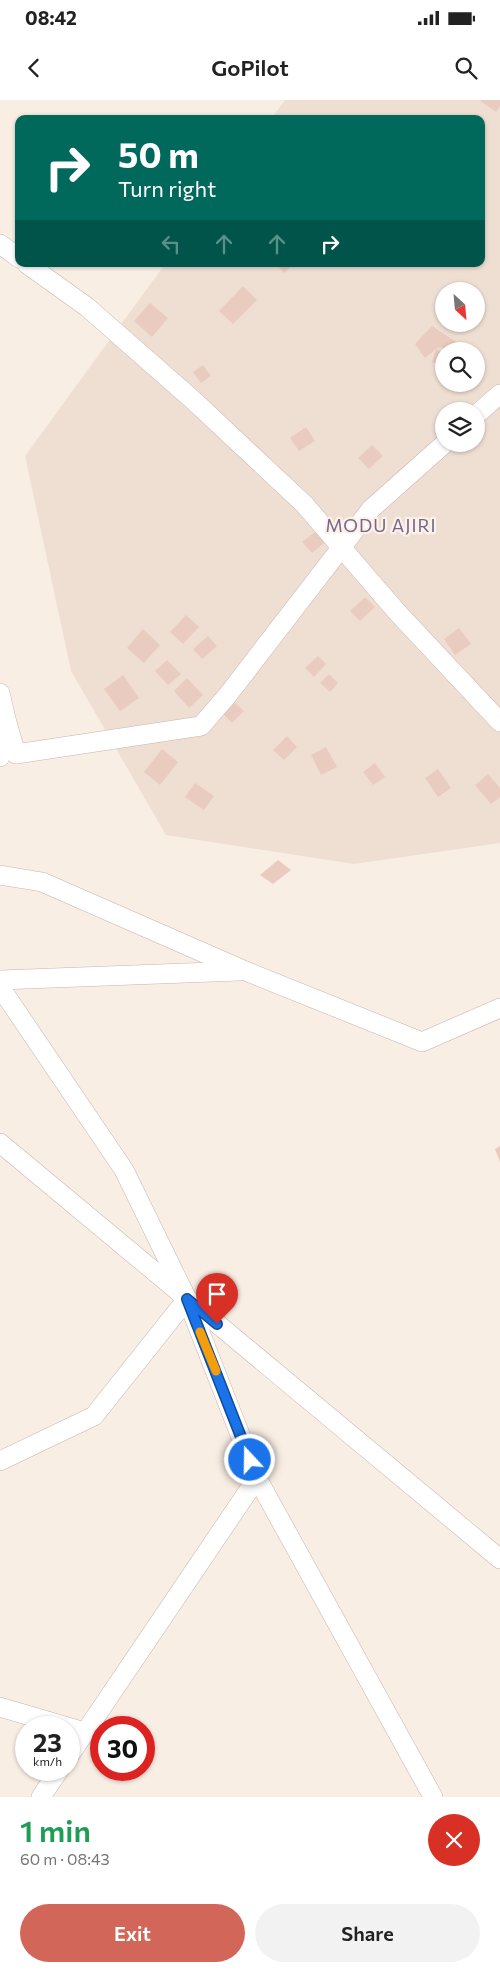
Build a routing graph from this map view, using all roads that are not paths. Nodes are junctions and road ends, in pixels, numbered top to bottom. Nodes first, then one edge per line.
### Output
1 (0, 244) edge
2 (15, 255) edge
3 (31, 267) edge
4 (500, 394) edge
5 (485, 407) edge
6 (435, 452) edge
7 (342, 547) junction
8 (0, 693) edge
9 (6, 719) junction
10 (500, 722) edge
11 (0, 757) edge
12 (0, 875) edge
13 (243, 970) junction
14 (0, 980) edge
15 (0, 987) edge
16 (500, 1008) edge
17 (0, 1143) edge
18 (187, 1299) junction
19 (0, 1461) edge
20 (257, 1478) junction
21 (500, 1559) edge
22 (0, 1707) edge
23 (85, 1732) junction
24 (80, 1740) edge
25 (52, 1781) edge
26 (41, 1797) edge
27 (433, 1797) edge

1 - 2 street
3 - 7 street
4 - 5 street
6 - 7 street
7 - 9 street
7 - 10 street
8 - 9 street
9 - 11 street
12 - 13 street
13 - 14 street
13 - 16 street
15 - 18 street
17 - 18 street
18 - 19 street
18 - 20 street
18 - 21 street
20 - 23 street
20 - 27 street
22 - 23 street
23 - 24 street
25 - 26 street

